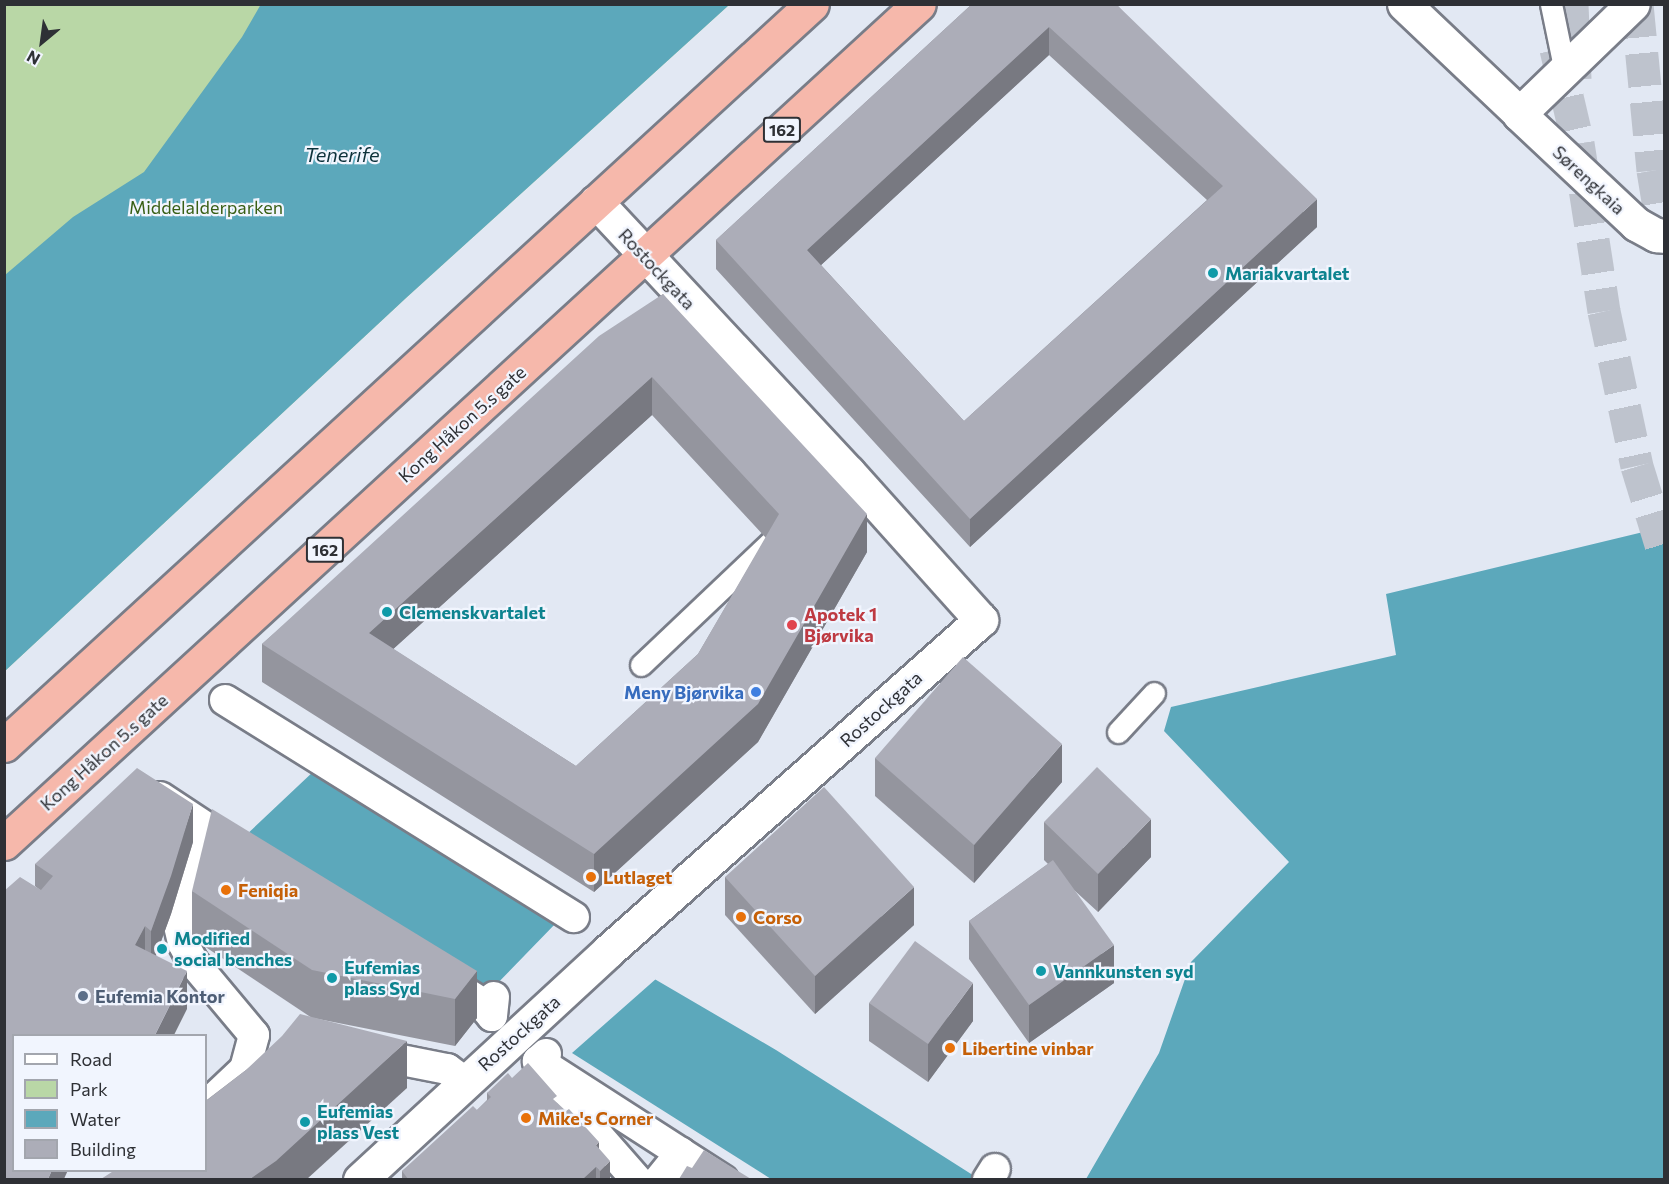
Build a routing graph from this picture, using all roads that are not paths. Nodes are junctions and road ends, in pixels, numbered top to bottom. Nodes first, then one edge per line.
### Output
1 (812, 4) edge
2 (919, 4) edge
3 (1404, 4) edge
4 (1551, 4) edge
5 (1633, 4) edge
6 (1558, 77) junction
7 (1521, 116) junction
8 (596, 202) junction
9 (1665, 236) edge
10 (645, 256) junction
11 (791, 524) edge
12 (641, 665) dead end
13 (1154, 693) dead end
14 (225, 700) dead end
15 (1119, 732) dead end
16 (4, 745) edge
17 (143, 786) edge
18 (210, 830) junction
19 (4, 843) edge
20 (270, 869) edge
21 (574, 917) dead end
22 (420, 964) edge
23 (494, 998) dead end
24 (254, 1035) junction
25 (285, 1039) edge
26 (336, 1046) edge
27 (465, 1082) junction
28 (207, 1105) edge
29 (681, 1153) junction
30 (360, 1179) edge
31 (636, 1179) edge
32 (659, 1179) edge
33 (723, 1179) edge

1 - 8 highway
2 - 10 highway, Kong Håkon 5.s gate / 162
3 - 7 street, Sørengkaia
4 - 6 lane
5 - 6 street
6 - 7 street
7 - 9 street, Sørengkaia
8 - 10 street, Rostockgata
8 - 16 highway
10 - 19 highway, Kong Håkon 5.s gate / 162
10 - 27 street, Rostockgata
11 - 12 lane
13 - 15 lane
14 - 21 street
17 - 18 street
18 - 20 street
18 - 24 street
22 - 23 street
24 - 25 street
24 - 28 street
26 - 27 street
27 - 30 street, Rostockgata
29 - 31 street
29 - 32 street
29 - 33 street

